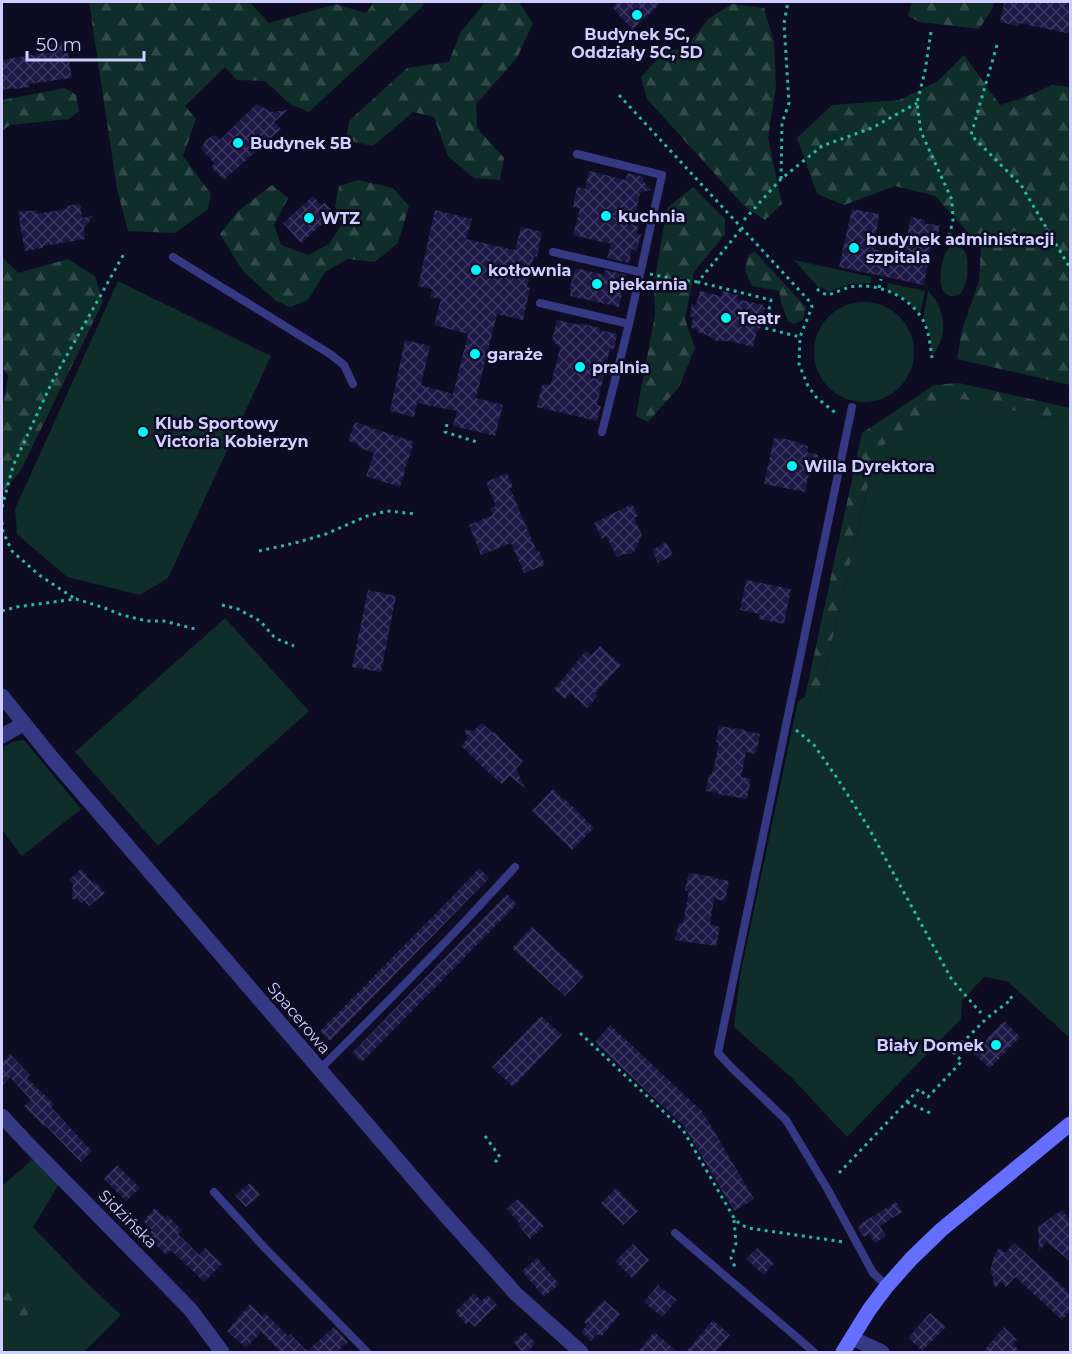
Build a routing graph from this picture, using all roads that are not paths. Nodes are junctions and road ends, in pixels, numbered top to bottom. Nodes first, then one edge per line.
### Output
1 (578, 154) dead end
2 (553, 252) dead end
3 (173, 257) dead end
4 (640, 272) junction
5 (540, 303) dead end
6 (629, 324) junction
7 (353, 384) dead end
8 (852, 407) dead end
9 (602, 432) dead end
10 (2, 696) edge
11 (23, 724) junction
12 (2, 736) edge
13 (515, 867) dead end
14 (319, 1070) junction
15 (2, 1116) edge
16 (1071, 1124) edge
17 (214, 1192) dead end
18 (675, 1233) dead end
19 (887, 1286) junction
20 (852, 1338) junction
21 (222, 1353) edge
22 (367, 1353) edge
23 (580, 1353) edge
24 (814, 1353) edge
25 (843, 1353) edge
26 (882, 1353) edge

1 - 4 lane
2 - 4 lane
3 - 7 lane
4 - 6 lane
5 - 6 lane
6 - 9 lane
8 - 19 lane
10 - 11 street, Spacerowa
11 - 12 street
11 - 14 street, Spacerowa
13 - 14 lane
14 - 23 street, Spacerowa
15 - 21 street, Sidzińska
16 - 19 street
17 - 22 lane
18 - 24 lane
19 - 20 street
20 - 25 street
20 - 26 street

